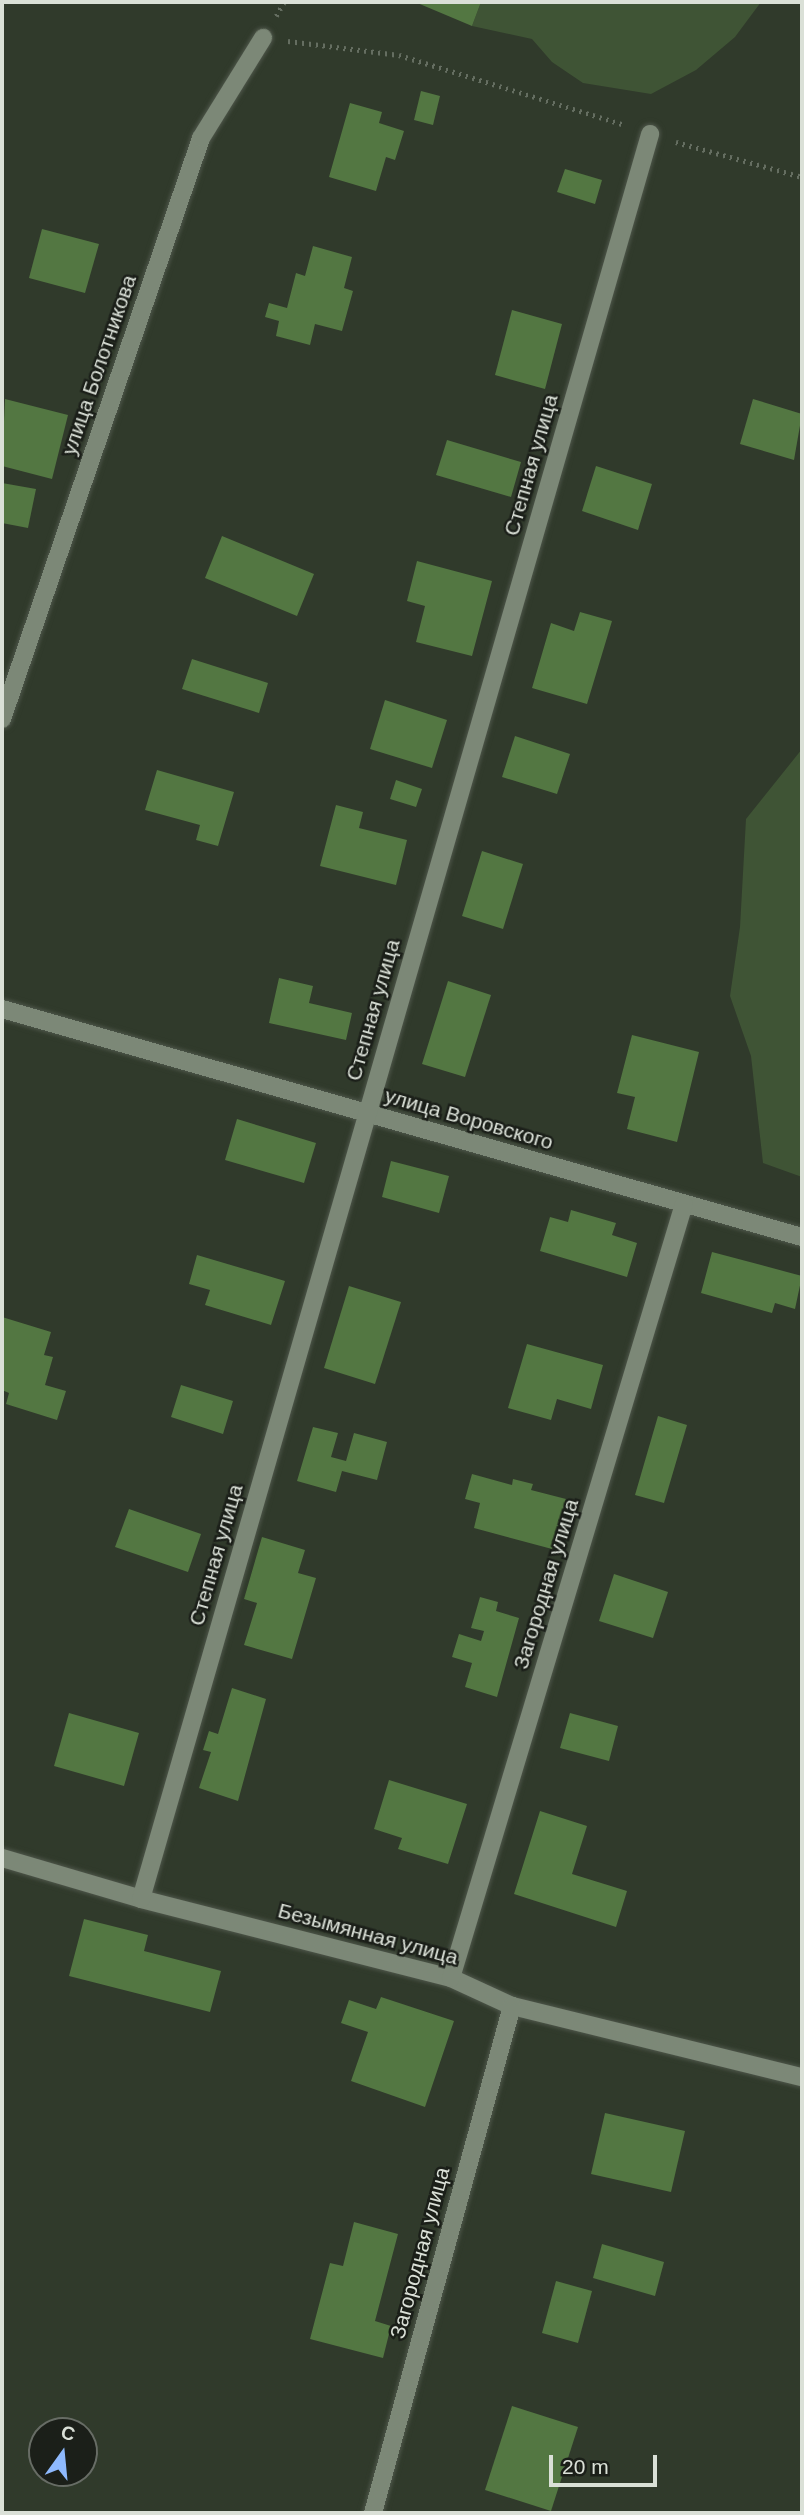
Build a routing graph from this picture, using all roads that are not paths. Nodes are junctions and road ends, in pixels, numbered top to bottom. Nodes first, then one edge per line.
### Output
1 (263, 38) road end
2 (650, 134) road end
3 (2, 719) edge
4 (2, 1009) edge
5 (367, 1113) junction
6 (684, 1204) junction
7 (802, 1237) edge
8 (2, 1858) edge
9 (141, 1899) junction
10 (451, 1978) junction
11 (512, 2006) junction
12 (802, 2077) edge
13 (373, 2513) edge

1 - 3 street, улица Болотникова
2 - 5 street, Степная улица
4 - 5 street, улица Воровского
5 - 6 street, улица Воровского
5 - 9 street, Степная улица
6 - 7 street, улица Воровского
6 - 10 street, Загородная улица
8 - 9 street, Безымянная улица
9 - 10 street, Безымянная улица
10 - 11 street, Безымянная улица
11 - 12 street, Безымянная улица
11 - 13 street, Загородная улица

